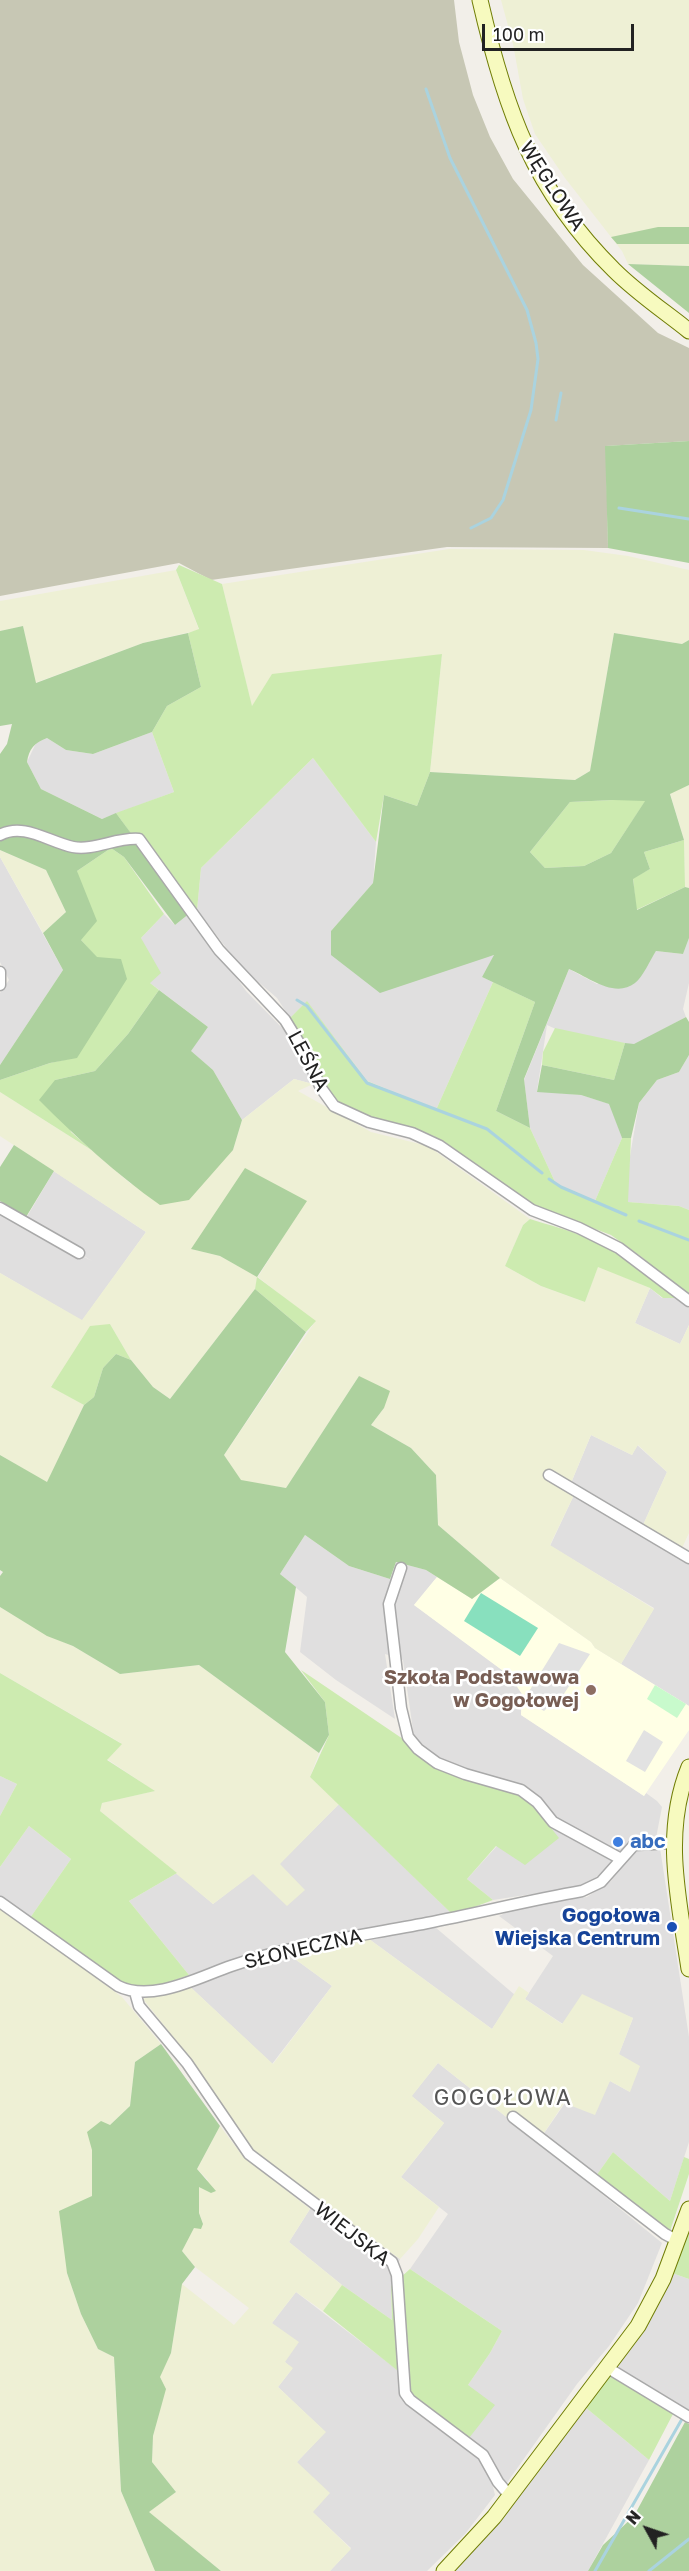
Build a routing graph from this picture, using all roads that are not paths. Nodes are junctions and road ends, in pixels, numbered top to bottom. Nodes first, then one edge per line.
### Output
1 (480, 0) edge
2 (689, 331) edge
3 (0, 835) edge
4 (0, 972) edge
5 (0, 985) edge
6 (0, 1208) edge
7 (80, 1253) dead end
8 (689, 1301) edge
9 (549, 1475) dead end
10 (689, 1558) edge
11 (401, 1568) dead end
12 (689, 1767) edge
13 (673, 1842) junction
14 (621, 1859) junction
15 (0, 1902) edge
16 (689, 1969) edge
17 (135, 1992) junction
18 (513, 2117) dead end
19 (689, 2209) edge
20 (678, 2241) junction
21 (608, 2368) junction
22 (689, 2417) edge
23 (510, 2496) junction
24 (444, 2571) edge

1 - 2 street, WĘGLOWA
3 - 8 street, LEŚNA
4 - 5 street
6 - 7 street
9 - 10 street
11 - 14 street
12 - 13 street
13 - 14 street, SŁONECZNA
13 - 16 street
14 - 17 street, SŁONECZNA
15 - 17 street
17 - 23 street, WIEJSKA
18 - 20 street
19 - 20 street
20 - 21 street
21 - 22 street
21 - 23 street
23 - 24 street

